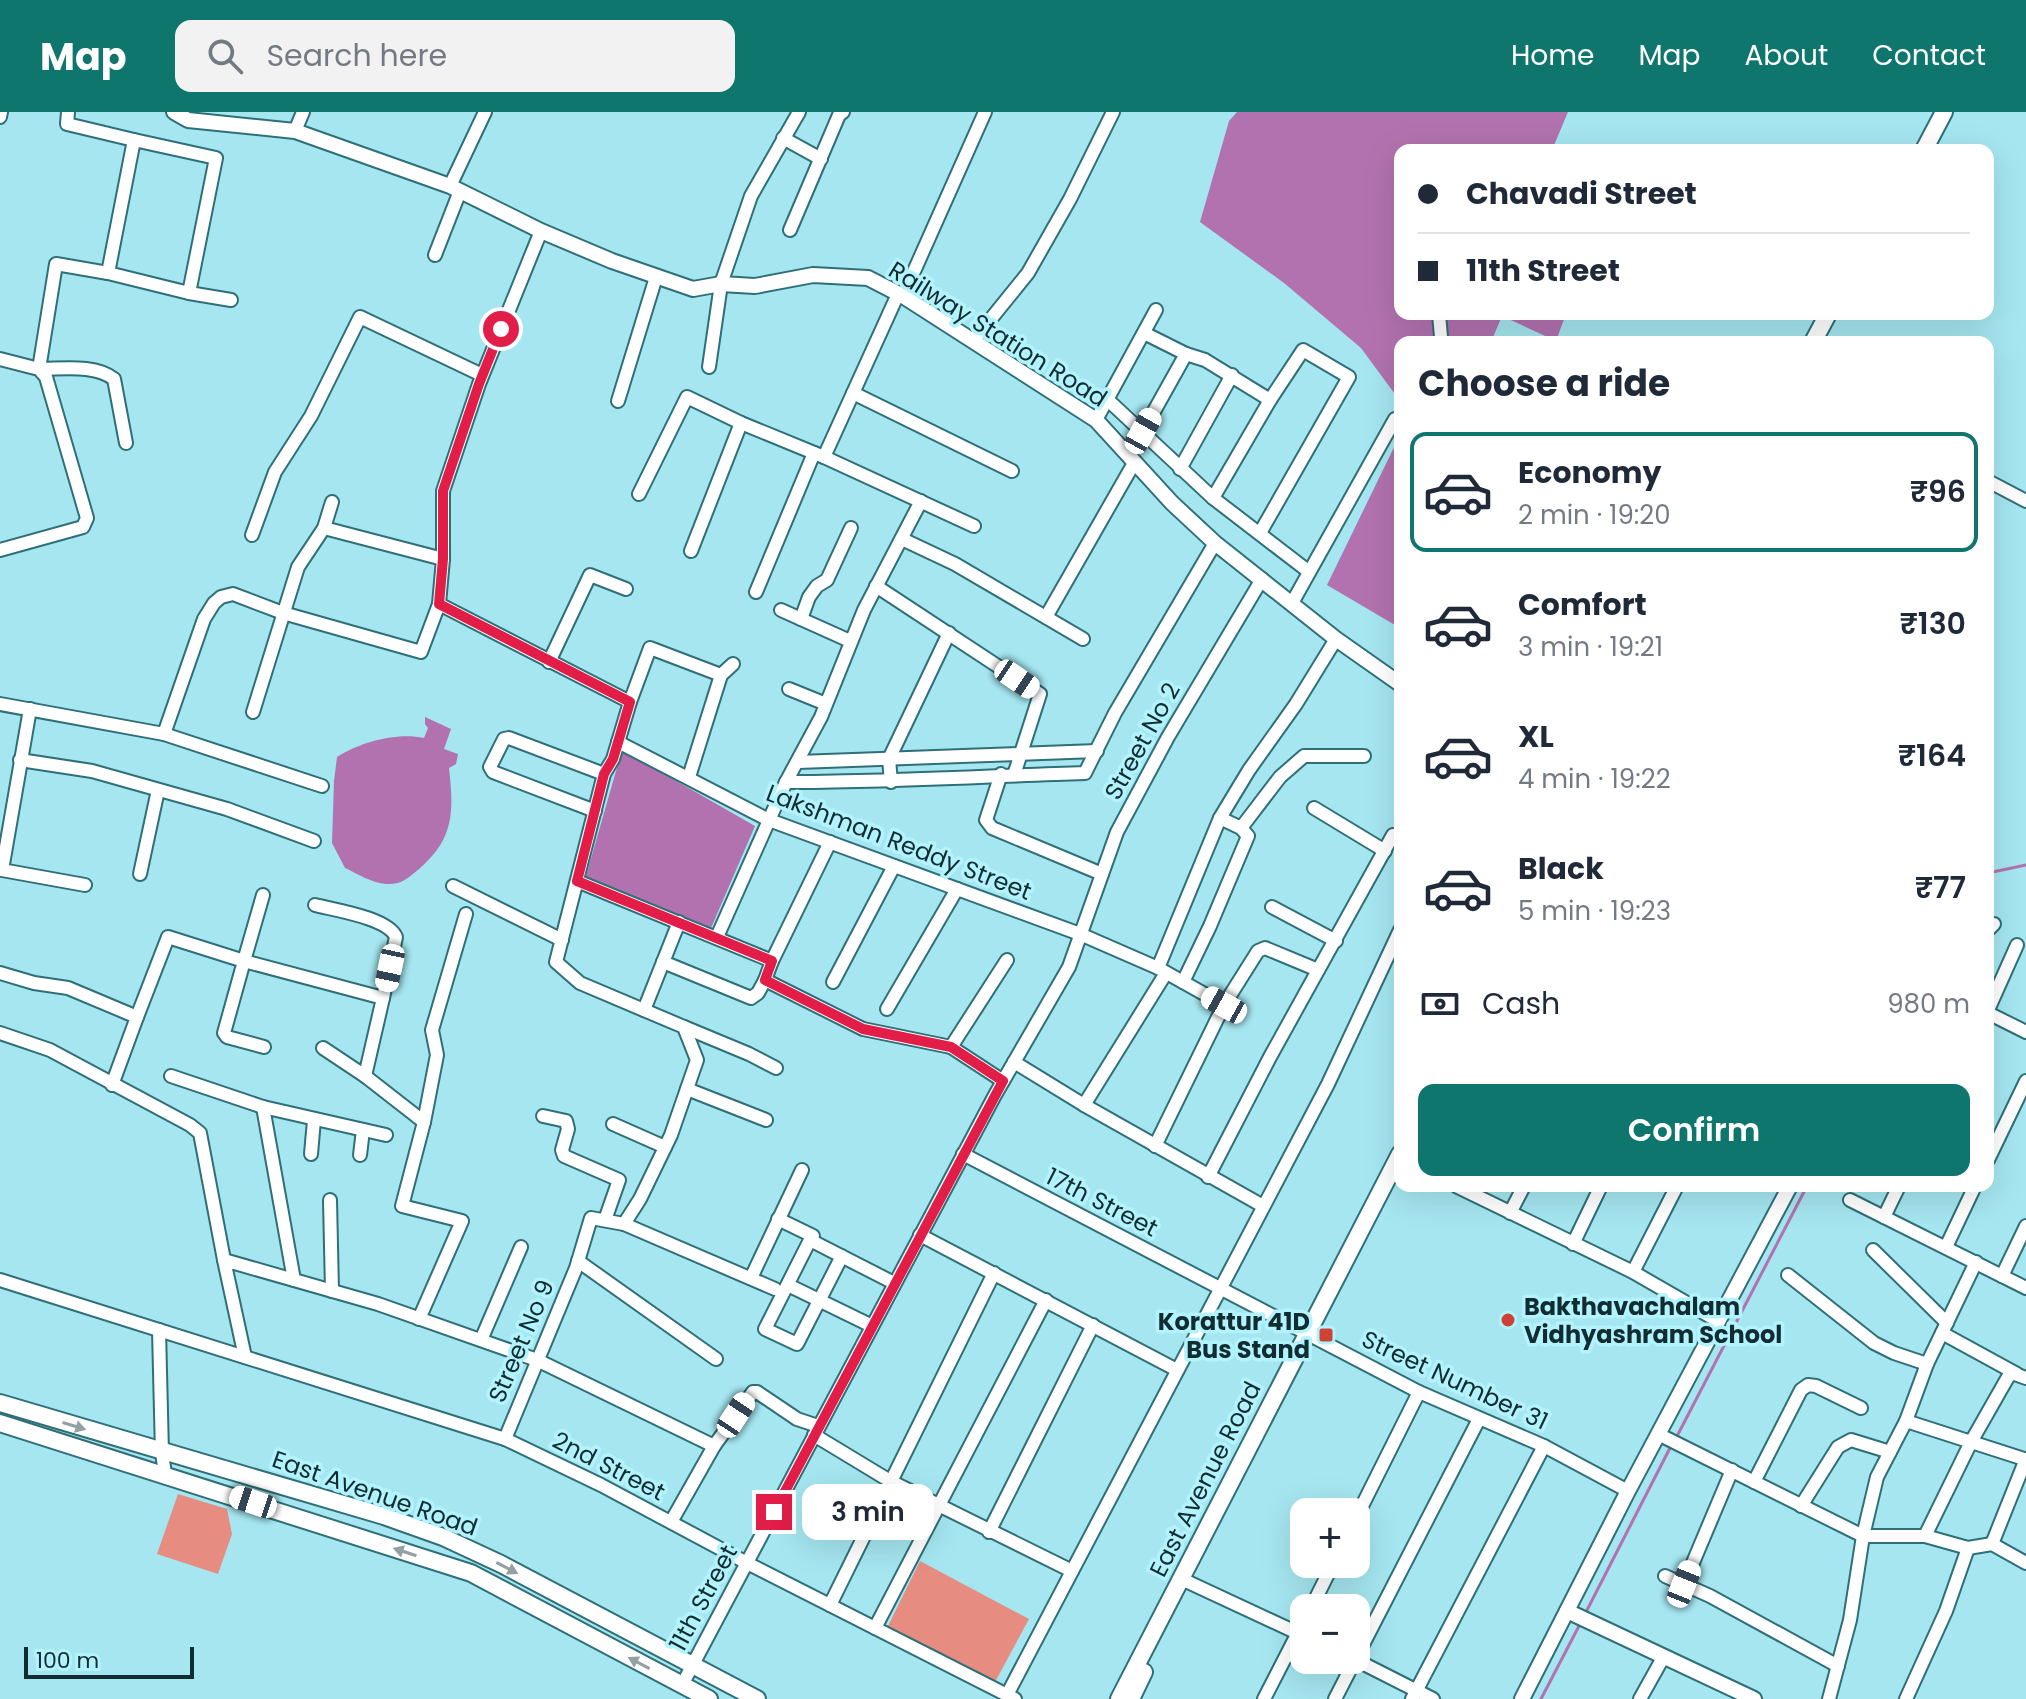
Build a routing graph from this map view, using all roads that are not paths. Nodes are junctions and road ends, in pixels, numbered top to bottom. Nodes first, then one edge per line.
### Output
1 (68, 112) edge
2 (174, 112) edge
3 (303, 112) edge
4 (485, 112) edge
5 (799, 112) edge
6 (843, 112) edge
7 (985, 112) edge
8 (1113, 112) edge
9 (1932, 112) edge
10 (1944, 112) edge
11 (191, 116) edge
12 (295, 131) junction
13 (783, 138) junction
14 (134, 140) junction
15 (1915, 144) edge
16 (1927, 144) edge
17 (821, 159) junction
18 (455, 189) junction
19 (790, 230) dead end
20 (541, 231) junction
21 (435, 255) dead end
22 (108, 273) junction
23 (656, 277) junction
24 (721, 284) junction
25 (189, 293) junction
26 (901, 295) junction
27 (231, 300) dead end
28 (1156, 310) dead end
29 (1144, 333) junction
30 (973, 341) junction
31 (1186, 354) junction
32 (0, 359) edge
33 (709, 367) dead end
34 (39, 369) junction
35 (482, 375) junction
36 (1232, 375) junction
37 (853, 393) junction
38 (1108, 400) junction
39 (1270, 400) junction
40 (618, 401) dead end
41 (1096, 420) junction
42 (1394, 421) edge
43 (741, 423) junction
44 (1143, 431) junction
45 (126, 443) dead end
46 (819, 455) junction
47 (1134, 463) junction
48 (1180, 469) junction
49 (1012, 471) dead end
50 (1994, 484) edge
51 (639, 494) dead end
52 (1213, 498) junction
53 (921, 501) junction
54 (2026, 501) edge
55 (332, 502) dead end
56 (974, 526) dead end
57 (324, 528) junction
58 (851, 528) dead end
59 (1260, 533) junction
60 (252, 535) dead end
61 (902, 539) junction
62 (1215, 543) junction
63 (0, 550) edge
64 (691, 551) dead end
65 (443, 559) junction
66 (1308, 571) junction
67 (1262, 579) junction
68 (876, 586) junction
69 (626, 589) dead end
70 (756, 592) dead end
71 (1292, 603) junction
72 (439, 604) junction
73 (781, 610) dead end
74 (283, 613) junction
75 (1046, 617) junction
76 (801, 619) junction
77 (949, 633) junction
78 (1083, 639) dead end
79 (1336, 639) junction
80 (850, 641) junction
81 (549, 662) junction
82 (733, 664) dead end
83 (721, 675) junction
84 (1394, 680) edge
85 (789, 689) dead end
86 (630, 702) junction
87 (0, 704) edge
88 (826, 704) junction
89 (30, 709) junction
90 (253, 712) dead end
91 (164, 734) junction
92 (618, 742) junction
93 (1097, 751) junction
94 (1019, 754) junction
95 (1364, 756) dead end
96 (889, 759) junction
97 (20, 760) junction
98 (798, 762) junction
99 (604, 774) junction
100 (1007, 774) junction
101 (689, 777) junction
102 (0, 780) edge
103 (786, 782) junction
104 (891, 782) junction
105 (16, 783) junction
106 (322, 786) dead end
107 (158, 790) junction
108 (1314, 808) dead end
109 (595, 811) junction
110 (1220, 818) junction
111 (769, 820) junction
112 (1241, 828) junction
113 (1393, 835) dead end
114 (314, 841) dead end
115 (830, 842) junction
116 (1385, 851) junction
117 (894, 866) junction
118 (140, 874) dead end
119 (1102, 874) junction
120 (577, 881) junction
121 (85, 885) dead end
122 (453, 886) dead end
123 (957, 889) junction
124 (263, 895) dead end
125 (315, 905) dead end
126 (1272, 907) dead end
127 (466, 914) dead end
128 (679, 922) junction
129 (1080, 934) junction
130 (717, 937) junction
131 (562, 940) junction
132 (1336, 941) junction
133 (1394, 943) edge
134 (2017, 945) dead end
135 (1007, 960) dead end
136 (244, 961) junction
137 (772, 961) junction
138 (663, 962) junction
139 (1162, 970) junction
140 (1318, 970) junction
141 (0, 973) edge
142 (765, 980) junction
143 (833, 982) dead end
144 (1183, 982) junction
145 (383, 998) junction
146 (1994, 998) edge
147 (1224, 1005) junction
148 (887, 1009) dead end
149 (644, 1010) junction
150 (1994, 1015) edge
151 (137, 1017) junction
152 (684, 1027) junction
153 (2026, 1032) edge
154 (0, 1033) edge
155 (264, 1047) dead end
156 (951, 1047) junction
157 (323, 1048) dead end
158 (1014, 1062) junction
159 (776, 1068) dead end
160 (171, 1076) dead end
161 (365, 1076) junction
162 (1003, 1081) junction
163 (2026, 1081) edge
164 (112, 1085) junction
165 (687, 1089) junction
166 (1084, 1105) junction
167 (263, 1107) junction
168 (543, 1116) dead end
169 (314, 1120) junction
170 (766, 1120) dead end
171 (424, 1122) junction
172 (613, 1124) dead end
173 (363, 1130) junction
174 (386, 1135) dead end
175 (1155, 1146) junction
176 (665, 1147) junction
177 (1994, 1148) edge
178 (311, 1154) dead end
179 (963, 1154) junction
180 (360, 1155) dead end
181 (1394, 1166) edge
182 (802, 1170) dead end
183 (1208, 1177) junction
184 (1394, 1183) edge
185 (1468, 1192) edge
186 (1521, 1192) edge
187 (1598, 1192) edge
188 (1674, 1192) edge
189 (1787, 1192) edge
190 (1896, 1192) edge
191 (1972, 1192) edge
192 (330, 1200) dead end
193 (1850, 1200) dead end
194 (1263, 1206) junction
195 (1510, 1213) junction
196 (1884, 1217) junction
197 (778, 1219) junction
198 (605, 1220) junction
199 (624, 1224) junction
200 (2026, 1226) edge
201 (920, 1235) junction
202 (813, 1236) dead end
203 (1573, 1244) junction
204 (521, 1247) dead end
205 (1946, 1247) junction
206 (1873, 1250) dead end
207 (842, 1256) junction
208 (224, 1260) junction
209 (578, 1261) junction
210 (1976, 1262) junction
211 (1633, 1272) junction
212 (994, 1273) junction
213 (1788, 1275) dead end
214 (2002, 1276) junction
215 (751, 1278) junction
216 (0, 1280) edge
217 (294, 1280) junction
218 (894, 1283) junction
219 (782, 1287) junction
220 (1220, 1288) junction
221 (2026, 1288) edge
222 (332, 1291) junction
223 (819, 1300) junction
224 (1046, 1300) junction
225 (419, 1319) junction
226 (1718, 1321) junction
227 (1093, 1325) junction
228 (872, 1326) junction
229 (1945, 1328) junction
230 (159, 1330) junction
231 (1312, 1336) junction
232 (481, 1340) junction
233 (245, 1357) junction
234 (716, 1359) dead end
235 (537, 1360) junction
236 (1927, 1364) junction
237 (1177, 1370) junction
238 (2022, 1376) edge
239 (1419, 1392) junction
240 (0, 1403) edge
241 (1861, 1408) dead end
242 (1479, 1419) junction
243 (1906, 1421) junction
244 (0, 1423) edge
245 (816, 1431) junction
246 (505, 1439) junction
247 (1668, 1439) junction
248 (1971, 1442) junction
249 (714, 1446) junction
250 (1544, 1446) junction
251 (1890, 1452) junction
252 (162, 1453) junction
253 (2025, 1459) edge
254 (1732, 1470) junction
255 (165, 1474) junction
256 (890, 1481) junction
257 (1754, 1482) junction
258 (1628, 1491) junction
259 (1366, 1498) edge
260 (938, 1505) junction
261 (1801, 1506) junction
262 (671, 1522) junction
263 (989, 1532) junction
264 (1863, 1536) junction
265 (1925, 1536) junction
266 (1992, 1544) junction
267 (1968, 1548) junction
268 (747, 1563) junction
269 (2026, 1563) edge
270 (1072, 1571) junction
271 (1665, 1576) dead end
272 (1188, 1582) junction
273 (1684, 1584) junction
274 (830, 1605) junction
275 (1574, 1614) junction
276 (875, 1628) junction
277 (1290, 1630) edge
278 (1370, 1632) edge
279 (1290, 1654) edge
280 (1664, 1656) junction
281 (692, 1664) junction
282 (1838, 1666) junction
283 (1370, 1668) edge
284 (1348, 1674) edge
285 (682, 1685) junction
286 (1415, 1695) edge
287 (1011, 1697) edge
288 (709, 1699) edge
289 (757, 1699) edge
290 (1119, 1699) edge
291 (1131, 1699) edge
292 (1264, 1699) edge
293 (1335, 1699) edge
294 (1433, 1699) edge
295 (1522, 1699) edge
296 (1640, 1699) edge
297 (1754, 1699) edge
298 (1829, 1699) edge
299 (1906, 1699) edge

1 - 14 street
2 - 11 street, Railway Station Road
3 - 12 street
4 - 18 street
5 - 13 street
6 - 17 street
7 - 26 street
8 - 30 street
9 - 15 main road
10 - 16 main road
11 - 12 street, Railway Station Road
12 - 18 street, Railway Station Road
13 - 17 street
13 - 24 street
14 - 22 street
14 - 25 street
17 - 19 street
18 - 20 street, Railway Station Road
18 - 21 street
20 - 23 street, Railway Station Road
20 - 35 street
22 - 25 street
22 - 34 street
23 - 24 street, Railway Station Road
23 - 40 street
24 - 26 street, Railway Station Road
24 - 33 street
25 - 27 street
26 - 30 street, Railway Station Road
26 - 37 street
28 - 29 street
29 - 31 street
29 - 38 street
30 - 41 street, Railway Station Road
31 - 36 street
31 - 44 street
32 - 34 street
34 - 45 street
34 - 63 street
35 - 60 street
35 - 65 street
36 - 39 street
36 - 48 street
37 - 46 street
37 - 49 street
38 - 41 street
38 - 44 street
39 - 52 street
39 - 59 street
41 - 47 street, Railway Station Road
42 - 66 street
43 - 46 street
43 - 51 street
43 - 64 street
44 - 48 street
46 - 53 street
46 - 70 street
47 - 62 street, Railway Station Road
47 - 75 street
48 - 52 street
50 - 54 street
52 - 59 street
53 - 56 street
53 - 61 street
55 - 57 street
57 - 65 street
57 - 74 street
58 - 76 street
59 - 66 street
61 - 68 street
61 - 75 street
62 - 67 street, Railway Station Road
62 - 93 street
65 - 72 street
66 - 71 street
67 - 71 street, Railway Station Road
67 - 119 street, Street No 2
68 - 77 street
68 - 80 street
69 - 81 street
71 - 79 street, Railway Station Road
72 - 74 street
72 - 81 street
73 - 76 street
74 - 90 street
74 - 91 street
75 - 78 street
76 - 80 street
77 - 94 street
77 - 96 street
79 - 84 street, Railway Station Road
79 - 110 street
80 - 88 street
81 - 86 street
82 - 83 street
83 - 86 street
83 - 101 street
85 - 88 street
86 - 92 street
87 - 89 street
88 - 98 street
89 - 91 street
89 - 97 street
91 - 106 street
92 - 99 street
92 - 101 street, Lakshman Reddy Street
93 - 94 street
93 - 100 street
94 - 96 street
94 - 100 street
95 - 112 street
96 - 98 street
96 - 104 street
97 - 105 street
97 - 107 street
98 - 103 street
99 - 109 street
99 - 109 street
100 - 104 street
100 - 119 street
101 - 111 street, Lakshman Reddy Street
102 - 105 street
103 - 104 street
103 - 111 street
105 - 121 street
107 - 114 street
107 - 118 street
108 - 116 street
109 - 120 street
110 - 112 street
110 - 139 street
111 - 115 street, Lakshman Reddy Street
111 - 130 street
112 - 144 street
113 - 116 street
115 - 117 street, Lakshman Reddy Street
115 - 137 street
116 - 132 street
117 - 123 street, Lakshman Reddy Street
117 - 143 street
119 - 129 street, Street No 2
120 - 128 street
120 - 131 street
122 - 131 street
123 - 129 street, Lakshman Reddy Street
123 - 148 street
124 - 136 street
125 - 145 street
126 - 132 street
127 - 171 street
128 - 130 street
128 - 138 street
129 - 139 street, Lakshman Reddy Street
129 - 158 street, Street No 2
130 - 137 street
131 - 149 street
132 - 140 street
133 - 194 street
134 - 146 street
135 - 156 street
136 - 145 street
136 - 151 street
136 - 155 street
137 - 142 street
138 - 142 street
138 - 149 street
139 - 144 street, Lakshman Reddy Street
139 - 166 street
140 - 147 street
140 - 183 street
141 - 151 street
142 - 156 street
144 - 147 street, Lakshman Reddy Street
145 - 161 street
147 - 175 street
149 - 152 street
150 - 153 street
151 - 164 street
152 - 159 street
152 - 165 street
154 - 164 street
156 - 162 street
157 - 161 street
158 - 162 street, Street No 2
158 - 166 street
160 - 167 street
161 - 171 street
162 - 179 street, 11th Street
163 - 177 street
164 - 208 street
165 - 170 street
165 - 176 street
166 - 175 street
167 - 169 street
167 - 217 street
168 - 198 street
169 - 173 street
169 - 178 street
171 - 225 street
172 - 176 street
173 - 174 street
173 - 180 street
175 - 183 street
176 - 199 street
179 - 201 street, 11th Street
179 - 220 street, 17th Street
181 - 231 main road, East Avenue Road
182 - 197 street
183 - 194 street
184 - 231 main road, East Avenue Road
185 - 195 street
186 - 195 street
187 - 203 street
188 - 211 street
189 - 226 street
190 - 196 street
191 - 205 street
192 - 222 street
193 - 196 street
194 - 220 street
195 - 203 street
196 - 205 street
197 - 202 street
197 - 215 street
198 - 199 street
198 - 209 street, Street No 9
199 - 215 street
200 - 214 street
201 - 212 street
201 - 218 street, 11th Street
203 - 211 street
204 - 232 street
205 - 210 street
206 - 229 street
207 - 218 street
207 - 219 street
207 - 223 street
208 - 217 street
208 - 233 street
209 - 234 street
209 - 235 street, Street No 9
210 - 214 street
210 - 229 street
211 - 226 street
212 - 224 street
212 - 256 street
213 - 236 street
214 - 221 street
215 - 219 street
216 - 230 street, 2nd Street
217 - 222 street
218 - 228 street, 11th Street
219 - 223 street
219 - 223 street
220 - 231 street, Street Number 31
220 - 237 street
222 - 225 street
223 - 228 street
224 - 227 street
224 - 260 street
225 - 232 street
226 - 247 street
227 - 237 street
227 - 263 street
228 - 245 street, 11th Street
229 - 236 street
229 - 238 street
230 - 233 street, 2nd Street
230 - 252 street
231 - 239 street, Street Number 31
231 - 272 main road, East Avenue Road
231 - 290 main road, East Avenue Road
232 - 235 street
233 - 246 street, 2nd Street
235 - 246 street, Street No 9
235 - 249 street
236 - 243 street
237 - 270 street
238 - 248 street
239 - 242 street, Street Number 31
239 - 259 street
240 -> 252 main road, East Avenue Road
241 - 257 street
242 - 250 street, Street Number 31
242 - 278 street
243 - 248 street
243 - 251 street
244 - 255 main road, East Avenue Road
245 - 249 street
245 - 256 street
245 - 268 street, 11th Street
246 - 262 street, 2nd Street
247 - 254 street
247 - 258 street
248 - 253 street
248 - 265 street
249 - 262 street
250 - 258 street, Street Number 31
250 - 286 street
251 - 261 street
251 - 264 street
252 - 255 street
252 -> 281 main road, East Avenue Road
253 - 266 street
254 - 257 street
254 - 273 street
285 -> 255 main road, East Avenue Road
256 - 260 street
256 - 274 street
257 - 261 street
258 - 275 street
260 - 263 street
260 - 276 street
261 - 264 street
262 - 268 street, 2nd Street
263 - 270 street
264 - 265 street
264 - 282 street
265 - 267 street
266 - 267 street
266 - 269 street
267 - 299 street
268 - 274 street, 2nd Street
268 - 281 street, 11th Street
270 - 287 street
271 - 273 street
272 - 277 street
272 - 291 main road, East Avenue Road
273 - 282 street
274 - 276 street, 2nd Street
275 - 280 street
275 - 295 street
276 - 287 street, 2nd Street
279 - 292 street
280 - 296 street
280 - 297 street
281 - 285 street, 11th Street
281 - 289 main road, East Avenue Road
282 - 298 street
283 - 286 street
284 - 293 street
285 - 288 main road, East Avenue Road
286 - 294 street

